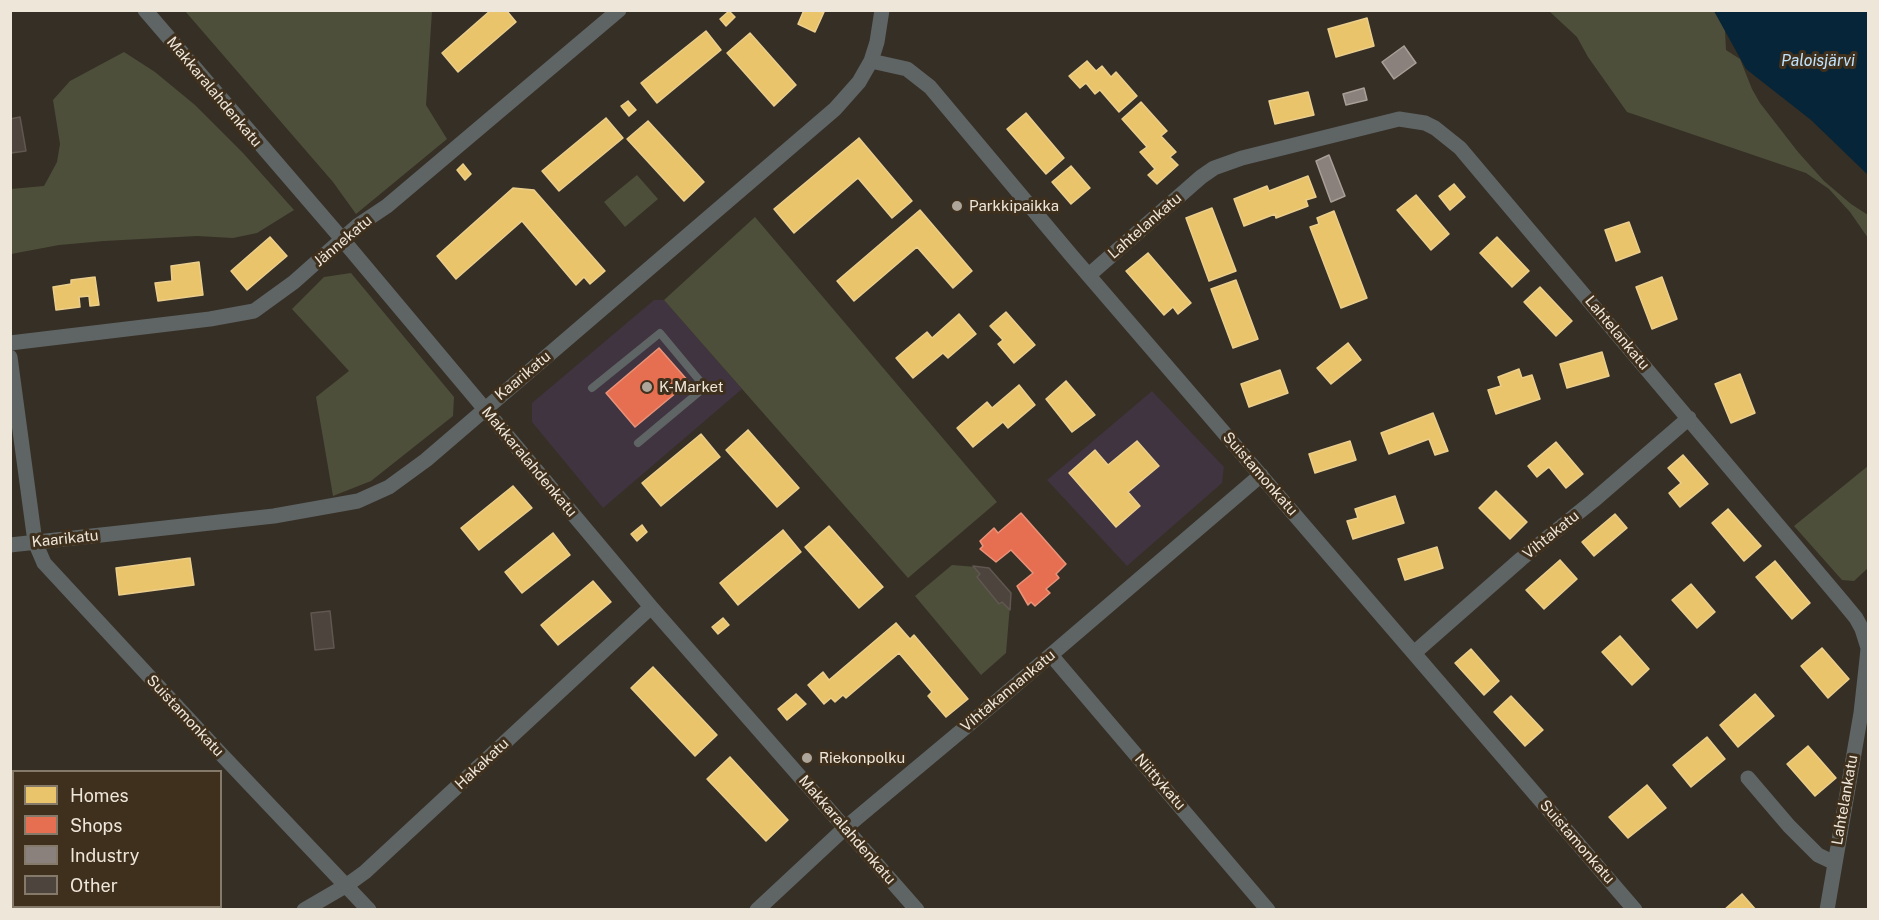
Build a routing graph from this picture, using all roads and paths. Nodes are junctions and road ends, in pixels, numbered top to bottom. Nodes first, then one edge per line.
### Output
1 (145, 10) edge
2 (619, 10) edge
3 (882, 10) edge
4 (871, 61) junction
5 (342, 239) junction
6 (1089, 275) junction
7 (10, 343) edge
8 (10, 357) edge
9 (592, 388) dead end
10 (485, 409) junction
11 (1689, 418) junction
12 (638, 443) dead end
13 (1261, 475) junction
14 (35, 542) junction
15 (10, 545) edge
16 (651, 607) junction
17 (1414, 653) junction
18 (1051, 655) junction
19 (1748, 778) dead end
20 (845, 828) junction
21 (1835, 863) junction
22 (347, 885) junction
23 (304, 909) edge
24 (369, 909) edge
25 (758, 909) edge
26 (917, 909) edge
27 (1268, 909) edge
28 (1635, 909) edge
29 (1827, 909) edge

1 - 5 street, Makkaralahdenkatu
2 - 5 street, Jännekatu
3 - 4 street, Kaarikatu
4 - 6 street, Suistamonkatu
4 - 10 street, Kaarikatu
5 - 7 street, Jännekatu
5 - 10 street, Makkaralahdenkatu
6 - 11 street, Lahtelankatu
6 - 13 street, Suistamonkatu
8 - 14 street, Suistamonkatu
9 - 12 lane
10 - 14 street, Kaarikatu
10 - 16 street, Makkaralahdenkatu
11 - 17 street, Vihtakatu
11 - 21 street, Lahtelankatu
13 - 17 street, Suistamonkatu
13 - 18 street, Vihtakannankatu
14 - 15 street, Kaarikatu
14 - 22 street, Suistamonkatu
16 - 20 street, Makkaralahdenkatu
16 - 22 street, Hakakatu
17 - 28 street, Suistamonkatu
18 - 20 street, Vihtakannankatu
18 - 27 street, Niittykatu
19 - 21 street
20 - 25 street, Vihtakannankatu
20 - 26 street, Makkaralahdenkatu
21 - 29 street, Lahtelankatu
22 - 23 street, Hakakatu
22 - 24 street, Suistamonkatu

